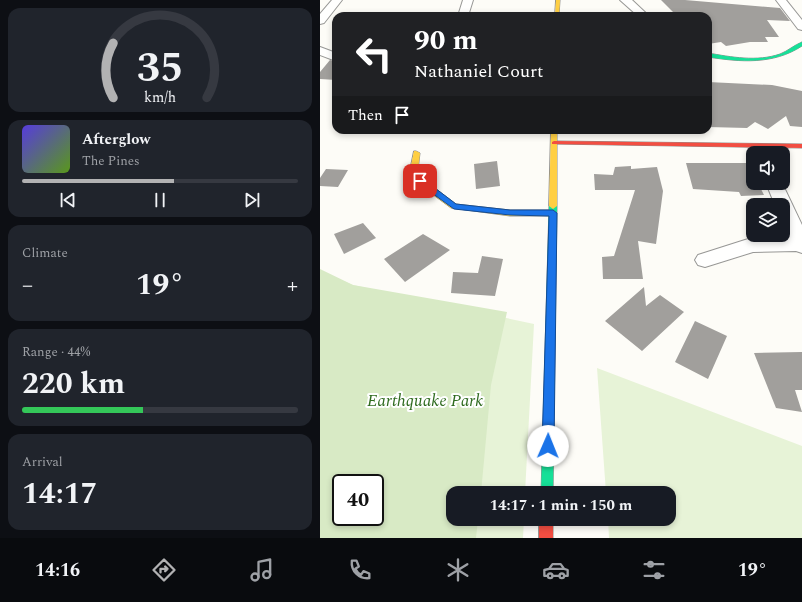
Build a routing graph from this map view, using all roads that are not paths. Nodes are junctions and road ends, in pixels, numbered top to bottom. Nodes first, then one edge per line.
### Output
1 (337, 0) edge
2 (468, 0) edge
3 (558, 0) edge
4 (625, 0) edge
5 (781, 0) edge
6 (464, 12) edge
7 (557, 12) edge
8 (640, 12) edge
9 (320, 21) edge
10 (802, 27) edge
11 (802, 44) edge
12 (320, 51) edge
13 (332, 56) edge
14 (712, 56) edge
15 (554, 134) edge
16 (554, 143) junction
17 (802, 146) edge
18 (790, 147) edge
19 (746, 149) edge
20 (416, 154) dead end
21 (777, 190) edge
22 (553, 213) junction
23 (801, 245) edge
24 (705, 260) dead end
25 (547, 486) edge
26 (546, 526) edge
27 (546, 538) edge

1 - 9 street
2 - 6 street
3 - 7 street
4 - 8 street
5 - 10 street
11 - 14 street
12 - 13 street
15 - 16 street
16 - 19 street
16 - 22 street
17 - 18 street
20 - 22 street
21 - 23 street
22 - 25 street
23 - 24 street
26 - 27 street

